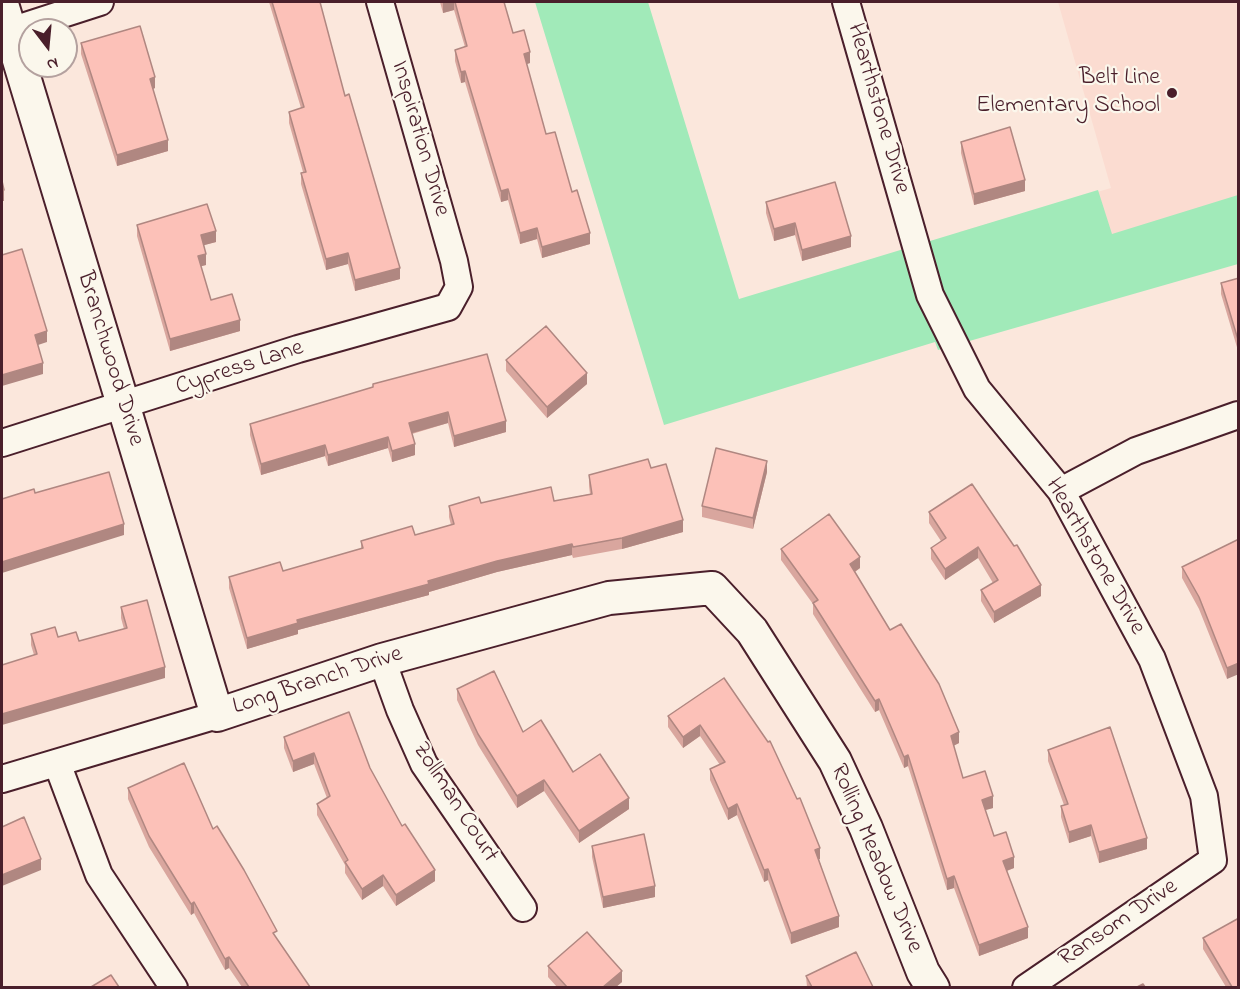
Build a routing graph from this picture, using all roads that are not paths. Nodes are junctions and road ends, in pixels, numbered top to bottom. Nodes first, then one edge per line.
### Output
1 (100, 2) edge
2 (380, 2) edge
3 (846, 2) edge
4 (6, 18) edge
5 (456, 276) joint
6 (123, 407) junction
7 (1239, 415) edge
8 (2, 443) edge
9 (1061, 491) junction
10 (638, 597) joint
11 (382, 660) junction
12 (217, 715) junction
13 (57, 763) junction
14 (2, 780) edge
15 (1213, 860) joint
16 (523, 908) dead end
17 (174, 987) edge
18 (933, 987) edge
19 (1026, 987) edge

1 - 4 street
2 - 5 street, Inspiration Drive
3 - 9 street, Hearthstone Drive
4 - 6 street, Branchwood Drive
5 - 6 street, Cypress Lane
6 - 8 street, Cypress Lane
6 - 12 street, Branchwood Drive
7 - 9 street
9 - 15 street, Hearthstone Drive
10 - 11 street, Long Branch Drive
10 - 18 street, Rolling Meadow Drive
11 - 12 street, Long Branch Drive
11 - 16 street, Zollman Court
12 - 13 street, Long Branch Drive
13 - 14 street, Long Branch Drive
13 - 17 street
15 - 19 street, Ransom Drive

